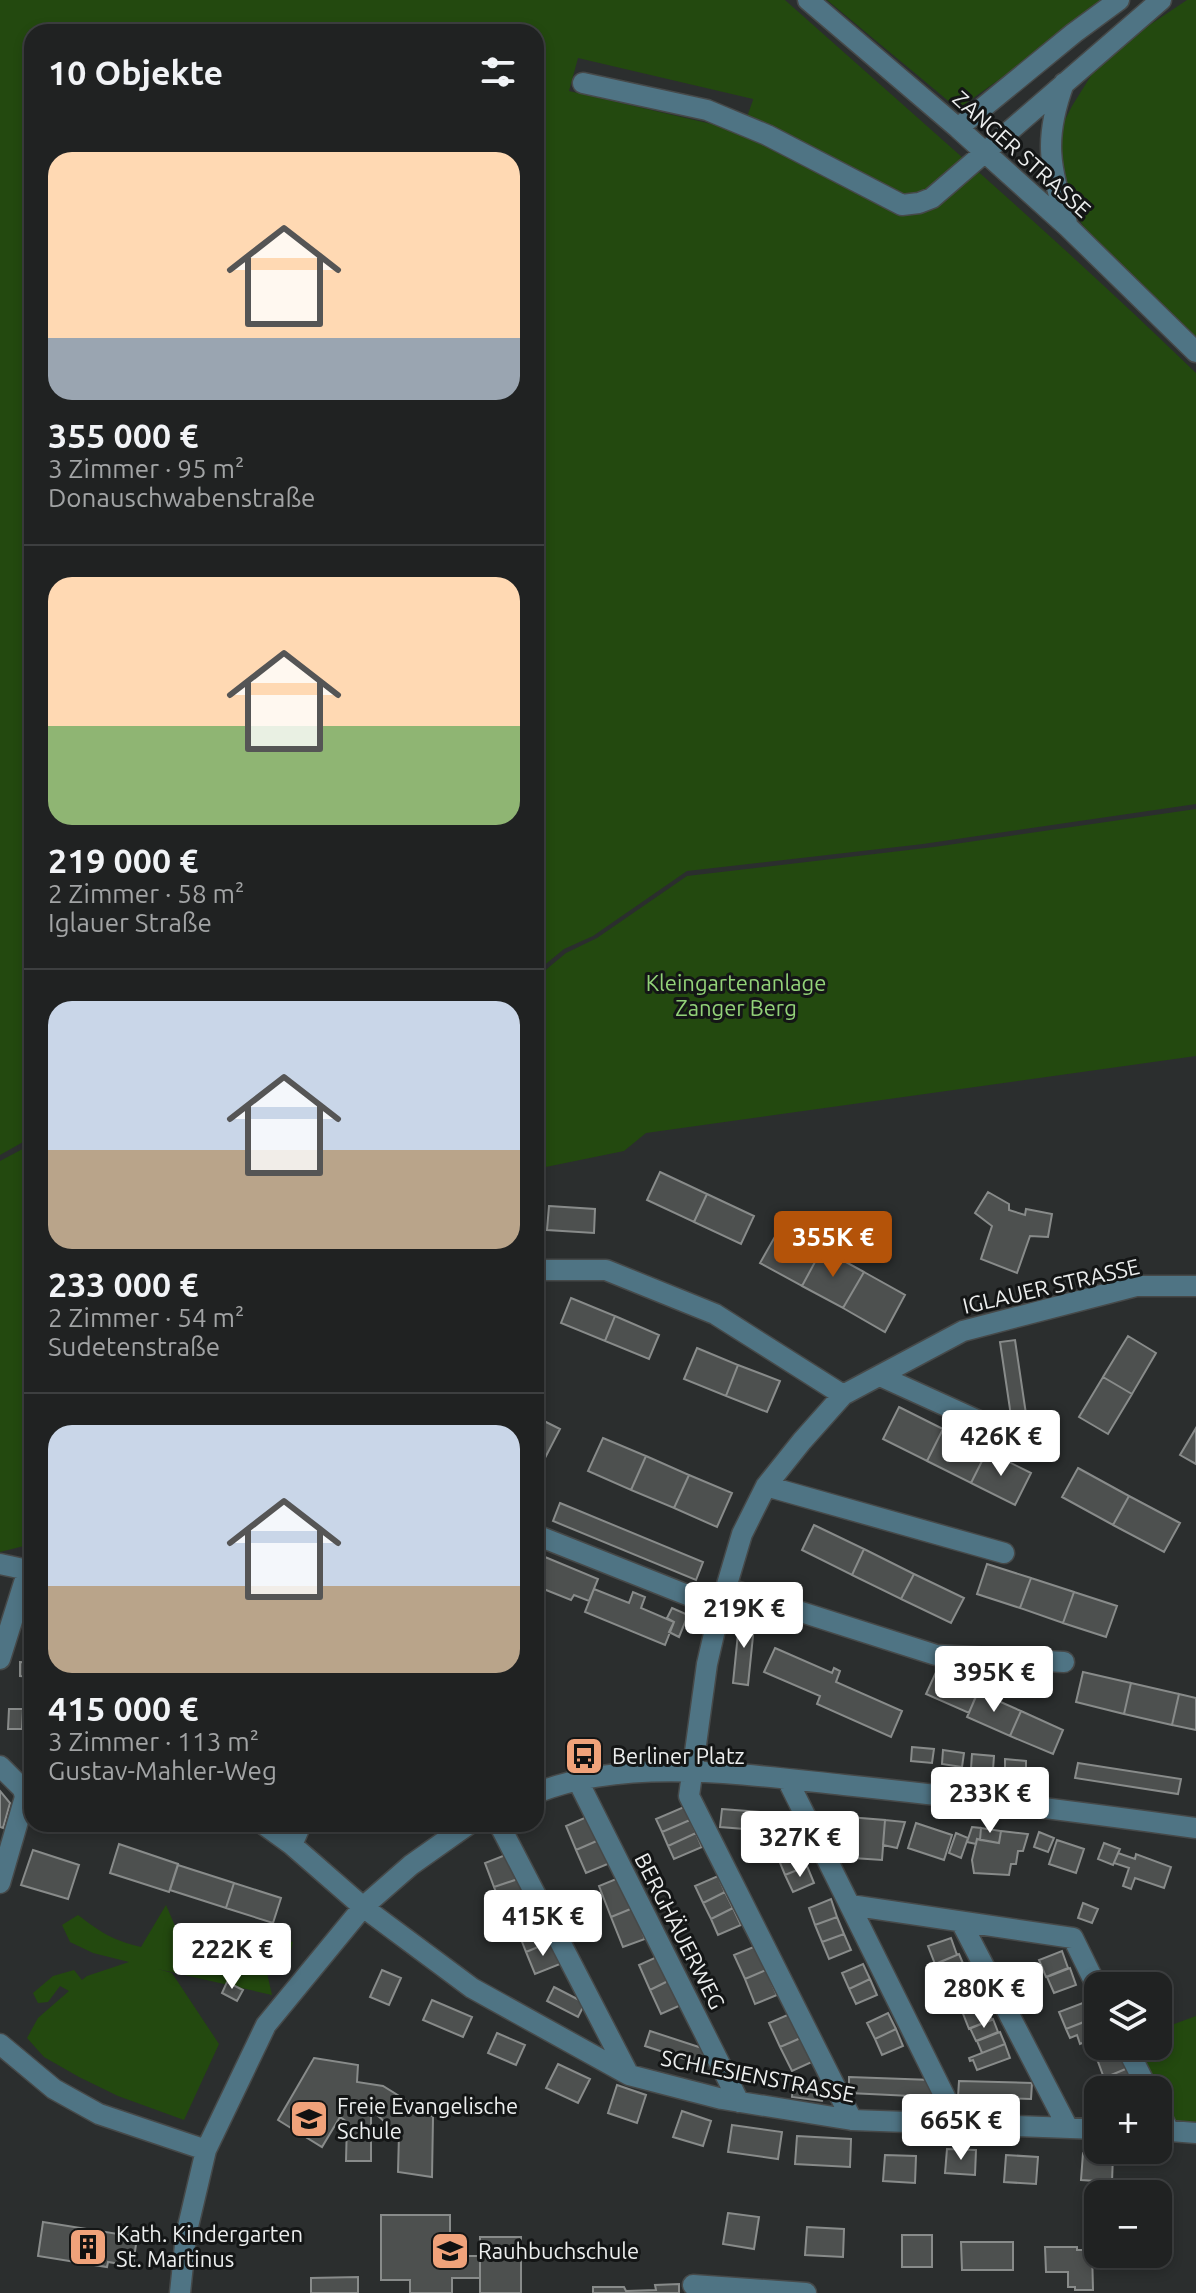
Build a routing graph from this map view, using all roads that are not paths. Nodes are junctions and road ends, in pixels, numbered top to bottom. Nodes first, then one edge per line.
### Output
1 (808, 0) edge
2 (1119, 0) edge
3 (1161, 0) edge
4 (1065, 81) junction
5 (583, 83) dead end
6 (958, 128) junction
7 (985, 152) junction
8 (1068, 227) junction
9 (1196, 352) edge
10 (544, 1270) edge
11 (1196, 1286) edge
12 (880, 1376) junction
13 (843, 1395) junction
14 (1021, 1440) dead end
15 (766, 1486) junction
16 (544, 1538) edge
17 (1004, 1553) dead end
18 (0, 1564) edge
19 (24, 1569) edge
20 (24, 1588) edge
21 (723, 1598) junction
22 (0, 1659) edge
23 (1064, 1662) dead end
24 (0, 1766) edge
25 (691, 1773) junction
26 (787, 1779) junction
27 (578, 1781) junction
28 (544, 1791) edge
29 (24, 1793) edge
30 (24, 1800) edge
31 (1196, 1828) edge
32 (274, 1832) edge
33 (298, 1832) edge
34 (458, 1832) edge
35 (503, 1832) edge
36 (292, 1845) junction
37 (0, 1883) edge
38 (850, 1905) junction
39 (363, 1907) junction
40 (961, 1922) junction
41 (1090, 1972) edge
42 (0, 2044) edge
43 (629, 2075) junction
44 (739, 2102) junction
45 (852, 2120) junction
46 (958, 2123) junction
47 (1068, 2128) junction
48 (1084, 2129) edge
49 (1172, 2131) edge
50 (1196, 2133) edge
51 (206, 2150) junction
52 (693, 2285) dead end
53 (180, 2293) edge
54 (806, 2293) edge

1 - 6 street, ZANGER STRASSE
2 - 6 street
3 - 4 street
4 - 7 street
4 - 8 street
5 - 7 street
6 - 7 street, ZANGER STRASSE
7 - 8 street, ZANGER STRASSE
8 - 9 street, ZANGER STRASSE
10 - 13 street
11 - 12 street, IGLAUER STRASSE
12 - 13 street, IGLAUER STRASSE
12 - 14 street
13 - 15 street, IGLAUER STRASSE
15 - 17 street
15 - 21 street, IGLAUER STRASSE
16 - 21 street
18 - 19 street
20 - 22 street
21 - 23 street
21 - 25 street, IGLAUER STRASSE
24 - 29 street
25 - 26 street
25 - 27 street
25 - 45 street, IGLAUER STRASSE
26 - 31 street
26 - 38 street
27 - 28 street
27 - 44 street, BERGHÄUERWEG
30 - 37 street
32 - 36 street, SCHLESIENSTRASSE
33 - 36 street
34 - 39 street
35 - 43 street
36 - 39 street, SCHLESIENSTRASSE
38 - 40 street
38 - 46 street
39 - 43 street, SCHLESIENSTRASSE
39 - 51 street
40 - 41 street
40 - 47 street
42 - 51 street
43 - 44 street, SCHLESIENSTRASSE
44 - 45 street, SCHLESIENSTRASSE
45 - 46 street, SCHLESIENSTRASSE
46 - 47 street, SCHLESIENSTRASSE
47 - 48 street, SCHLESIENSTRASSE
49 - 50 street
51 - 53 street
52 - 54 street

